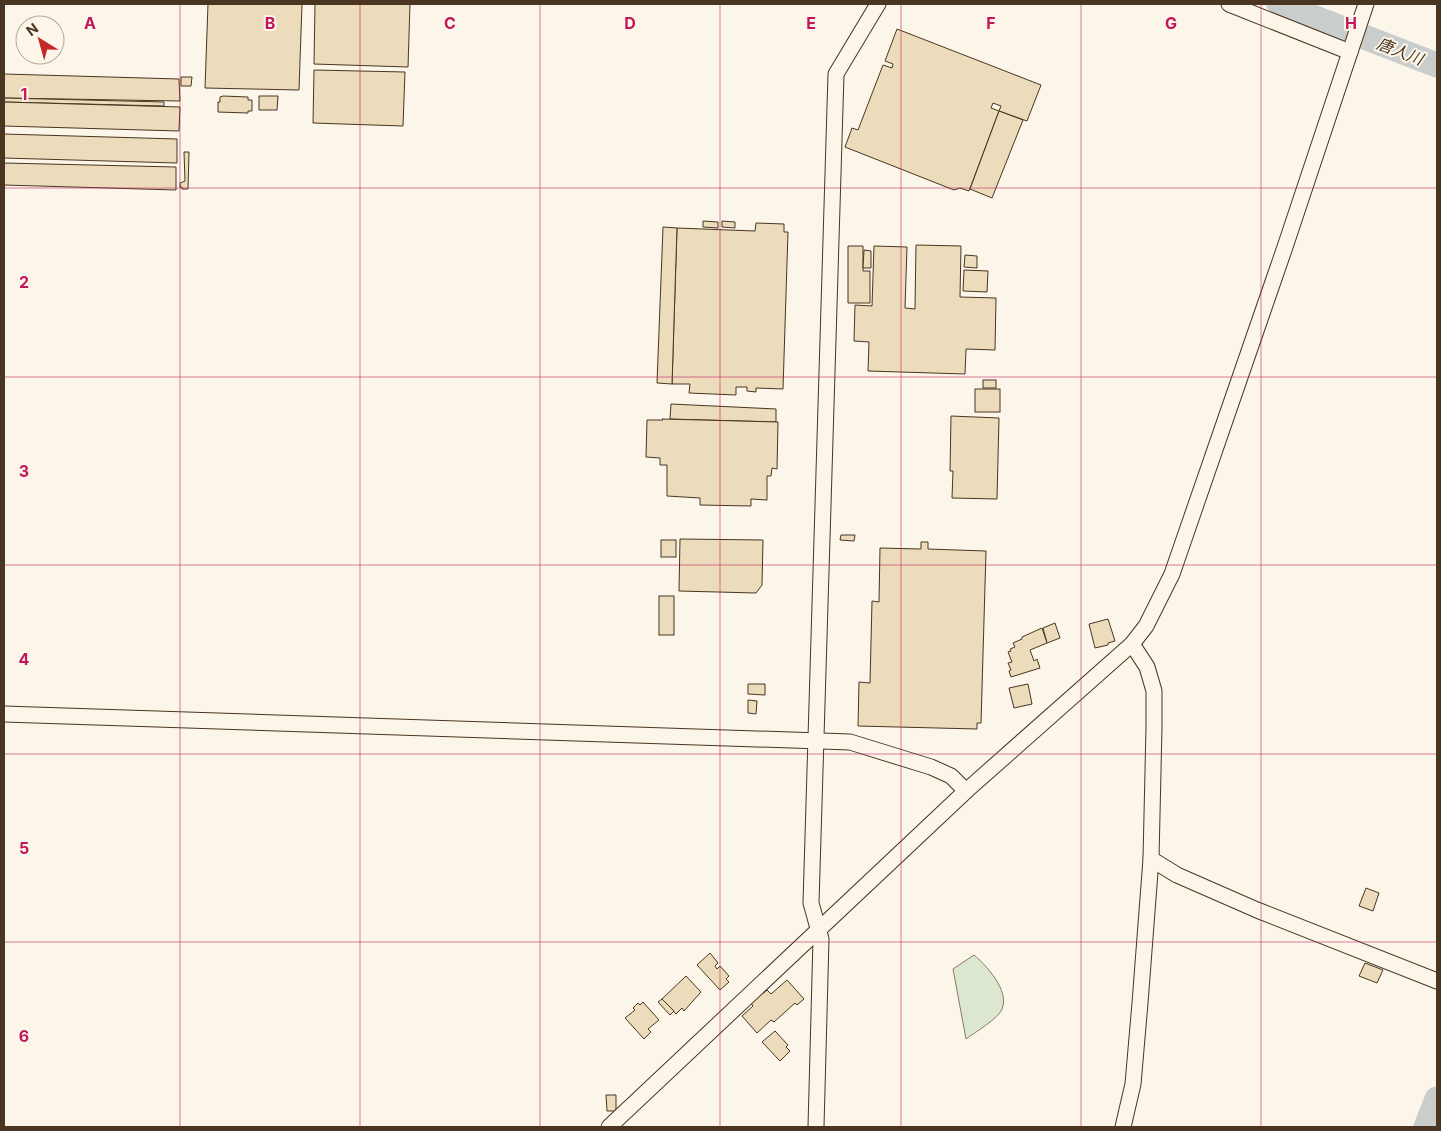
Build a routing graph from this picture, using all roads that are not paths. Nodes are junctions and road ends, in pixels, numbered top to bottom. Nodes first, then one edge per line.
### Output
1 (878, 4) edge
2 (1229, 4) edge
3 (1366, 4) edge
4 (1351, 48) junction
5 (1132, 644) junction
6 (4, 714) edge
7 (815, 739) junction
8 (966, 791) junction
9 (1150, 859) junction
10 (818, 930) junction
11 (1437, 981) edge
12 (609, 1127) edge
13 (816, 1127) edge
14 (1123, 1127) edge

1 - 7 street
2 - 4 street
3 - 4 street
4 - 5 street
5 - 8 street
5 - 9 street
6 - 7 street
7 - 8 street
7 - 10 street
8 - 10 street
9 - 11 street
9 - 14 street
10 - 12 street
10 - 13 street

